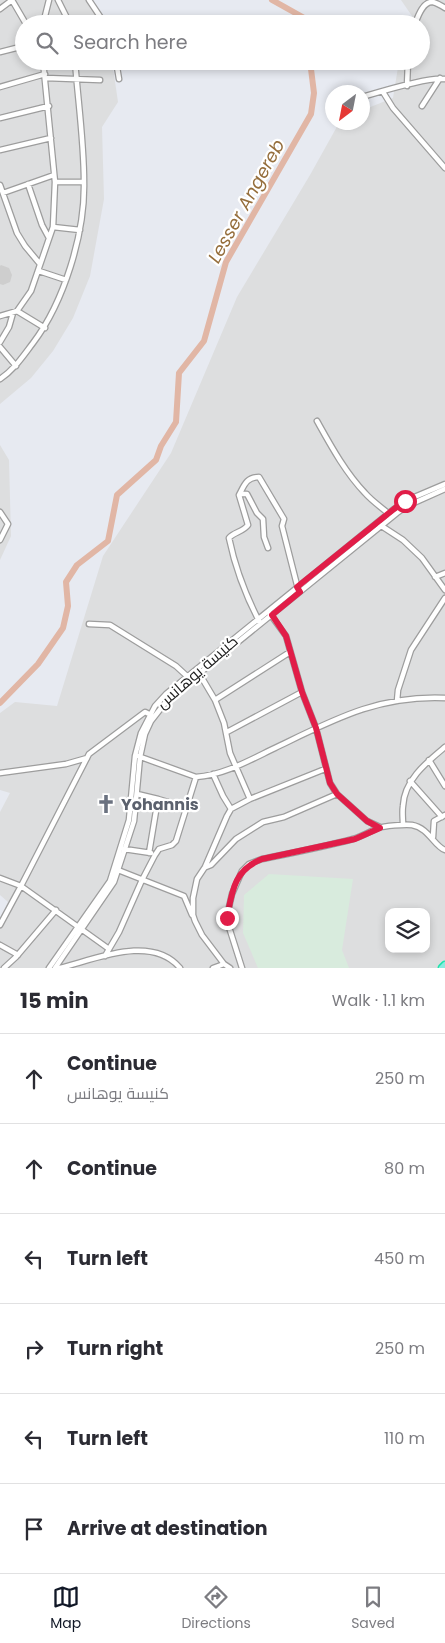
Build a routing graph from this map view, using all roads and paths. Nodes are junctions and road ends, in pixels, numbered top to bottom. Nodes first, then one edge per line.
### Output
1 (49, 0) edge
2 (58, 0) edge
3 (89, 0) edge
4 (445, 8) edge
5 (0, 9) edge
6 (21, 15) edge
7 (45, 15) edge
8 (66, 15) edge
9 (99, 15) edge
10 (418, 15) edge
11 (15, 48) edge
12 (0, 52) edge
13 (44, 70) edge
14 (75, 70) edge
15 (118, 70) edge
16 (408, 70) edge
17 (45, 76) junction
18 (76, 78) junction
19 (119, 79) dead end
20 (442, 79) edge
21 (100, 80) dead end
22 (407, 86) junction
23 (0, 87) edge
24 (383, 92) junction
25 (370, 95) edge
26 (48, 106) junction
27 (422, 106) dead end
28 (0, 118) edge
29 (51, 138) junction
30 (0, 150) edge
31 (445, 168) edge
32 (54, 175) junction
33 (55, 182) junction
34 (84, 182) junction
35 (28, 184) junction
36 (0, 186) edge
37 (3, 193) junction
38 (53, 227) junction
39 (80, 230) junction
40 (50, 238) junction
41 (40, 264) junction
42 (39, 271) junction
43 (66, 280) junction
44 (15, 312) junction
45 (0, 316) edge
46 (45, 328) junction
47 (0, 342) edge
48 (0, 347) edge
49 (16, 366) junction
50 (0, 379) edge
51 (317, 421) dead end
52 (445, 484) edge
53 (445, 489) edge
54 (240, 494) junction
55 (0, 512) edge
56 (389, 516) junction
57 (379, 524) junction
58 (0, 540) edge
59 (268, 548) dead end
60 (445, 573) edge
61 (436, 577) junction
62 (299, 590) junction
63 (445, 590) edge
64 (445, 598) edge
65 (270, 613) junction
66 (259, 622) junction
67 (89, 624) dead end
68 (290, 652) junction
69 (199, 672) junction
70 (190, 679) junction
71 (302, 692) junction
72 (445, 698) edge
73 (215, 700) junction
74 (397, 701) junction
75 (152, 716) junction
76 (316, 728) junction
77 (227, 732) junction
78 (445, 747) edge
79 (138, 756) junction
80 (87, 758) junction
81 (429, 760) junction
82 (236, 767) junction
83 (326, 769) junction
84 (0, 773) edge
85 (213, 774) junction
86 (196, 777) junction
87 (410, 781) junction
88 (445, 786) edge
89 (137, 794) junction
90 (337, 794) junction
91 (158, 799) junction
92 (250, 799) junction
93 (185, 807) junction
94 (231, 809) junction
95 (443, 816) edge
96 (404, 825) junction
97 (380, 828) junction
98 (433, 838) junction
99 (123, 848) junction
100 (445, 850) edge
101 (150, 852) junction
102 (155, 855) junction
103 (205, 867) junction
104 (116, 869) junction
105 (0, 878) edge
106 (142, 880) junction
107 (21, 886) junction
108 (96, 906) junction
109 (56, 910) junction
110 (193, 916) junction
111 (0, 925) edge
112 (78, 925) junction
113 (82, 929) junction
114 (0, 945) edge
115 (109, 949) junction
116 (18, 955) junction
117 (104, 956) junction
118 (58, 960) junction
119 (224, 964) junction
120 (445, 965) edge
121 (4, 968) edge
122 (49, 968) edge
123 (55, 968) edge
124 (62, 968) edge
125 (180, 968) edge
126 (213, 968) edge
127 (230, 968) edge
128 (242, 968) edge
129 (442, 968) edge

1 - 7 street
2 - 8 street
3 - 9 street
4 - 10 street
5 - 6 street
11 - 12 street
13 - 17 street
14 - 18 street
15 - 19 street
16 - 22 street
17 - 18 street
17 - 23 street
17 - 26 street
18 - 21 street
18 - 34 street
20 - 22 street
20 - 27 street
22 - 24 street
24 - 25 street
24 - 31 street
26 - 28 street
26 - 29 street
29 - 30 street
29 - 32 street
32 - 33 street
32 - 35 street
33 - 34 street
33 - 38 street
34 - 39 street
35 - 37 street
35 - 40 street
36 - 37 street
37 - 41 street
38 - 39 street
38 - 40 street
39 - 43 street
40 - 41 street
41 - 42 street
42 - 43 street
42 - 44 street
43 - 46 street
44 - 45 street
44 - 46 street
44 - 47 street
46 - 49 street
48 - 49 street
49 - 50 street
51 - 56 street
52 - 56 street
53 - 56 street
54 - 59 street
54 - 62 street
54 - 66 street
55 - 58 street
56 - 57 street, كنيسة يوهانس
57 - 61 street
57 - 62 street, كنيسة يوهانس
60 - 61 street
61 - 63 street
62 - 65 street, كنيسة يوهانس
64 - 74 street
65 - 66 street, كنيسة يوهانس
65 - 68 street
66 - 69 street, كنيسة يوهانس
67 - 70 street
68 - 71 street
68 - 73 street
69 - 70 street, كنيسة يوهانس
69 - 73 street
70 - 75 street, كنيسة يوهانس
71 - 76 street
71 - 77 street
72 - 74 street
73 - 77 street
74 - 76 street
75 - 79 street
75 - 80 street
76 - 82 street
76 - 83 street
77 - 82 street
78 - 81 street
79 - 86 street
79 - 89 street
79 - 99 street
80 - 84 street
80 - 107 street
81 - 87 street
81 - 88 street
82 - 85 street
82 - 92 street
83 - 90 street
83 - 92 street
85 - 86 street
85 - 94 street
86 - 93 street
87 - 95 street
87 - 96 street
89 - 91 street
89 - 99 street
90 - 97 street
90 - 103 street
91 - 93 street
91 - 101 street
92 - 94 street
93 - 102 street
94 - 103 street
95 - 98 street
96 - 97 street
96 - 98 street
97 - 128 street
98 - 100 street
99 - 101 street
99 - 104 street
101 - 102 street
102 - 106 street
103 - 110 street
104 - 106 street
104 - 108 street
105 - 107 street
106 - 110 street
106 - 115 street
107 - 109 street
107 - 111 street
108 - 112 street
108 - 113 street
109 - 112 street
109 - 116 street
110 - 119 street
112 - 113 street
112 - 118 street
113 - 115 street
113 - 118 street
114 - 116 street
115 - 117 street
116 - 121 street
117 - 124 street
117 - 125 street
118 - 122 street
118 - 123 street
118 - 124 street
119 - 126 street
119 - 127 street
120 - 129 highway

